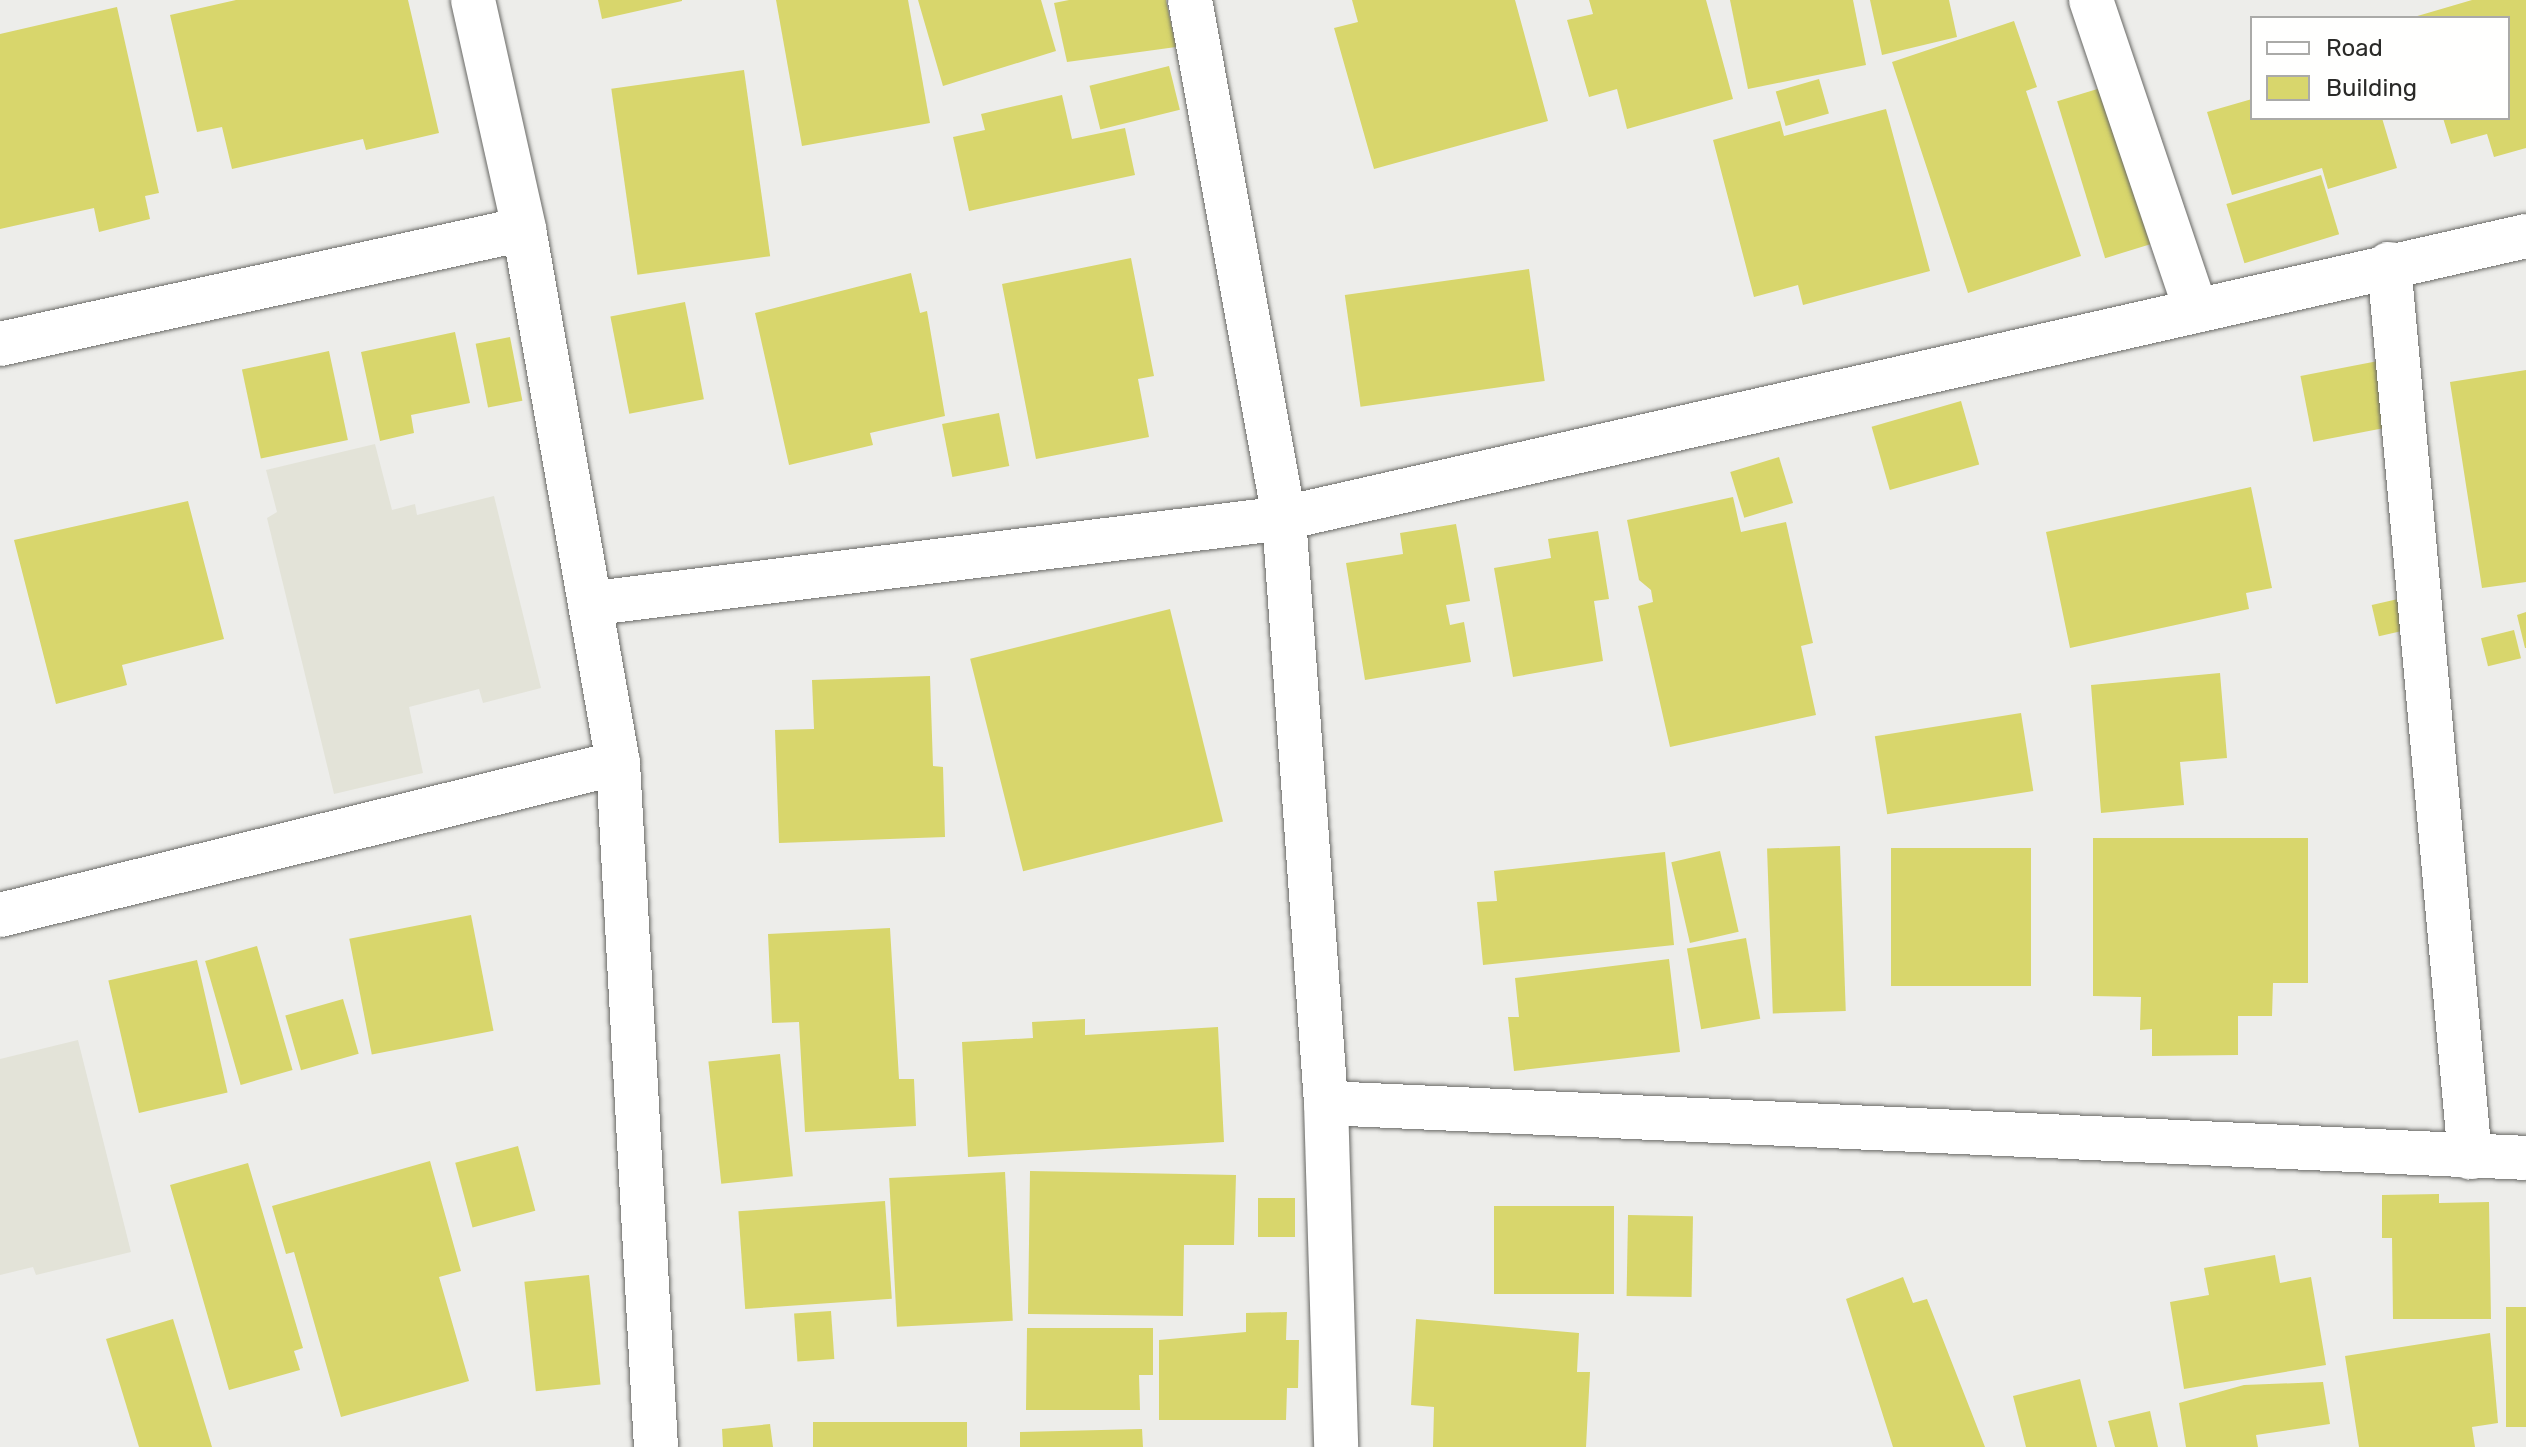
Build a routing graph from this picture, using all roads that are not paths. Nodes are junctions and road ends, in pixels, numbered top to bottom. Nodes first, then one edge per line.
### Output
1 (473, 0) edge
2 (1190, 0) edge
3 (2091, 0) edge
4 (524, 229) junction
5 (2526, 236) edge
6 (2389, 264) junction
7 (2196, 311) junction
8 (0, 344) edge
9 (1284, 518) junction
10 (595, 603) junction
11 (618, 763) junction
12 (0, 915) edge
13 (1326, 1103) junction
14 (2470, 1157) junction
15 (2526, 1158) edge
16 (656, 1447) edge
17 (1336, 1447) edge

1 - 4 street
2 - 9 street
3 - 7 street
4 - 8 street
4 - 10 street
5 - 6 street
6 - 7 street
6 - 14 street
7 - 9 street
9 - 10 street
9 - 13 street
10 - 11 street
11 - 12 street
11 - 16 street
13 - 14 street
13 - 17 street
14 - 15 street

